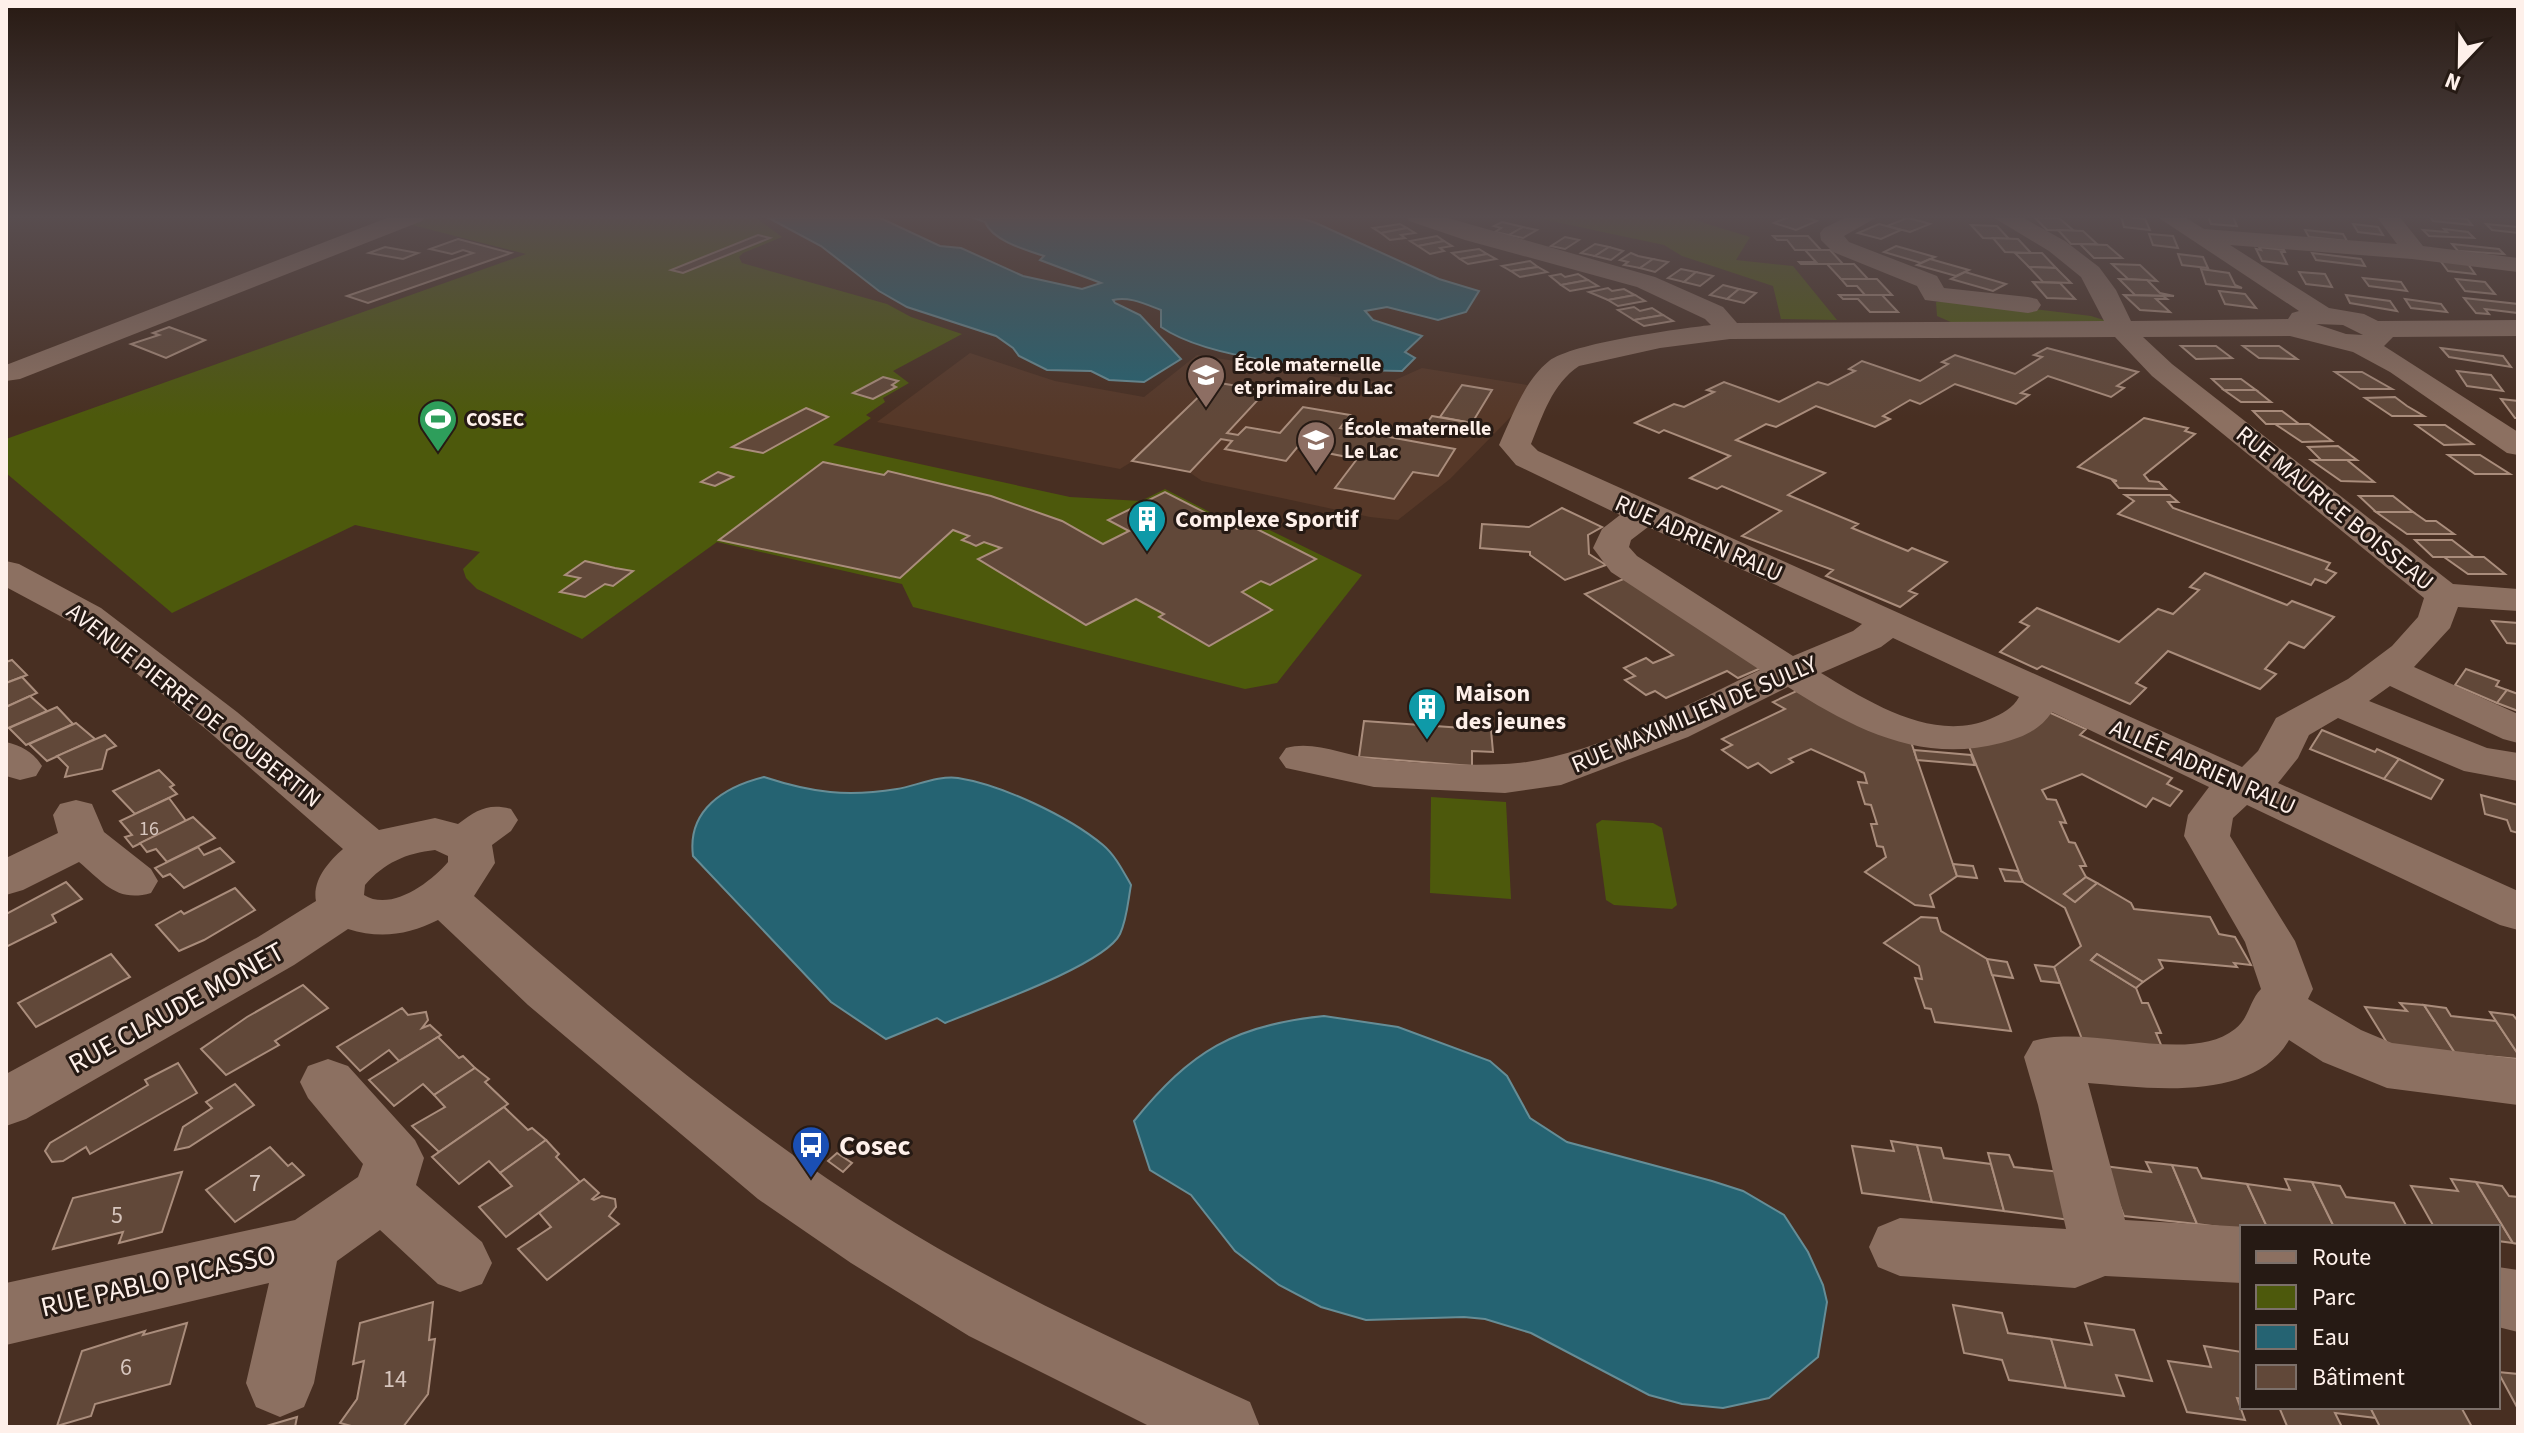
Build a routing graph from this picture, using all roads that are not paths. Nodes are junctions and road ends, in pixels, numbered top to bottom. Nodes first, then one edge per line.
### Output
1 (247, 283) edge
2 (1648, 283) edge
3 (1929, 283) edge
4 (2099, 283) edge
5 (2262, 283) edge
6 (1934, 295) junction
7 (2118, 320) junction
8 (2316, 323) junction
9 (1918, 328) junction
10 (2518, 328) edge
11 (1730, 331) junction
12 (2365, 336) junction
13 (7, 379) edge
14 (2518, 446) edge
15 (1649, 515) junction
16 (6, 572) edge
17 (2443, 595) junction
18 (2518, 600) edge
19 (1888, 623) junction
20 (2386, 669) junction
21 (1790, 671) junction
22 (2042, 693) junction
23 (2336, 702) junction
24 (2518, 730) edge
25 (1301, 758) dead end
26 (2518, 767) edge
27 (2248, 787) junction
28 (373, 852) junction
29 (6, 878) edge
30 (134, 881) dead end
31 (444, 897) junction
32 (343, 908) junction
33 (2518, 912) edge
34 (2276, 1006) junction
35 (328, 1082) dead end
36 (2518, 1082) edge
37 (6, 1102) edge
38 (383, 1194) junction
39 (309, 1245) junction
40 (1900, 1247) dead end
41 (2101, 1247) junction
42 (2240, 1254) edge
43 (460, 1263) dead end
44 (6, 1314) edge
45 (280, 1383) dead end
46 (1225, 1427) edge

1 - 13 street
2 - 11 street
3 - 6 street
4 - 7 street, RUE MAURICE BOISSEAU
5 - 8 street
6 - 7 street
6 - 9 street
7 - 8 street
7 - 9 street
7 - 17 street, RUE MAURICE BOISSEAU
8 - 12 street
9 - 11 street
10 - 12 street
11 - 15 street, RUE ADRIEN RALU
12 - 14 street
15 - 19 street, RUE ADRIEN RALU
15 - 21 street
16 - 28 street, AVENUE PIERRE DE COUBERTIN
17 - 18 street
17 - 20 street, RUE MAURICE BOISSEAU
19 - 21 street, RUE MAXIMILIEN DE SULLY
19 - 22 street, ALLÉE ADRIEN RALU
20 - 23 street, RUE MAURICE BOISSEAU
20 - 24 street
21 - 22 street
21 - 25 street, RUE MAXIMILIEN DE SULLY
22 - 27 street, ALLÉE ADRIEN RALU
23 - 26 street
23 - 27 street, RUE MAURICE BOISSEAU
27 - 33 street, ALLÉE ADRIEN RALU
27 - 34 street, RUE MAURICE BOISSEAU
28 - 31 street
28 - 32 street
29 - 30 street
31 - 32 street
31 - 46 street
32 - 37 street, RUE CLAUDE MONET
34 - 36 street
34 - 41 street
35 - 38 street
38 - 39 street
38 - 43 street
39 - 44 street, RUE PABLO PICASSO
39 - 45 street
40 - 41 street
41 - 42 street

